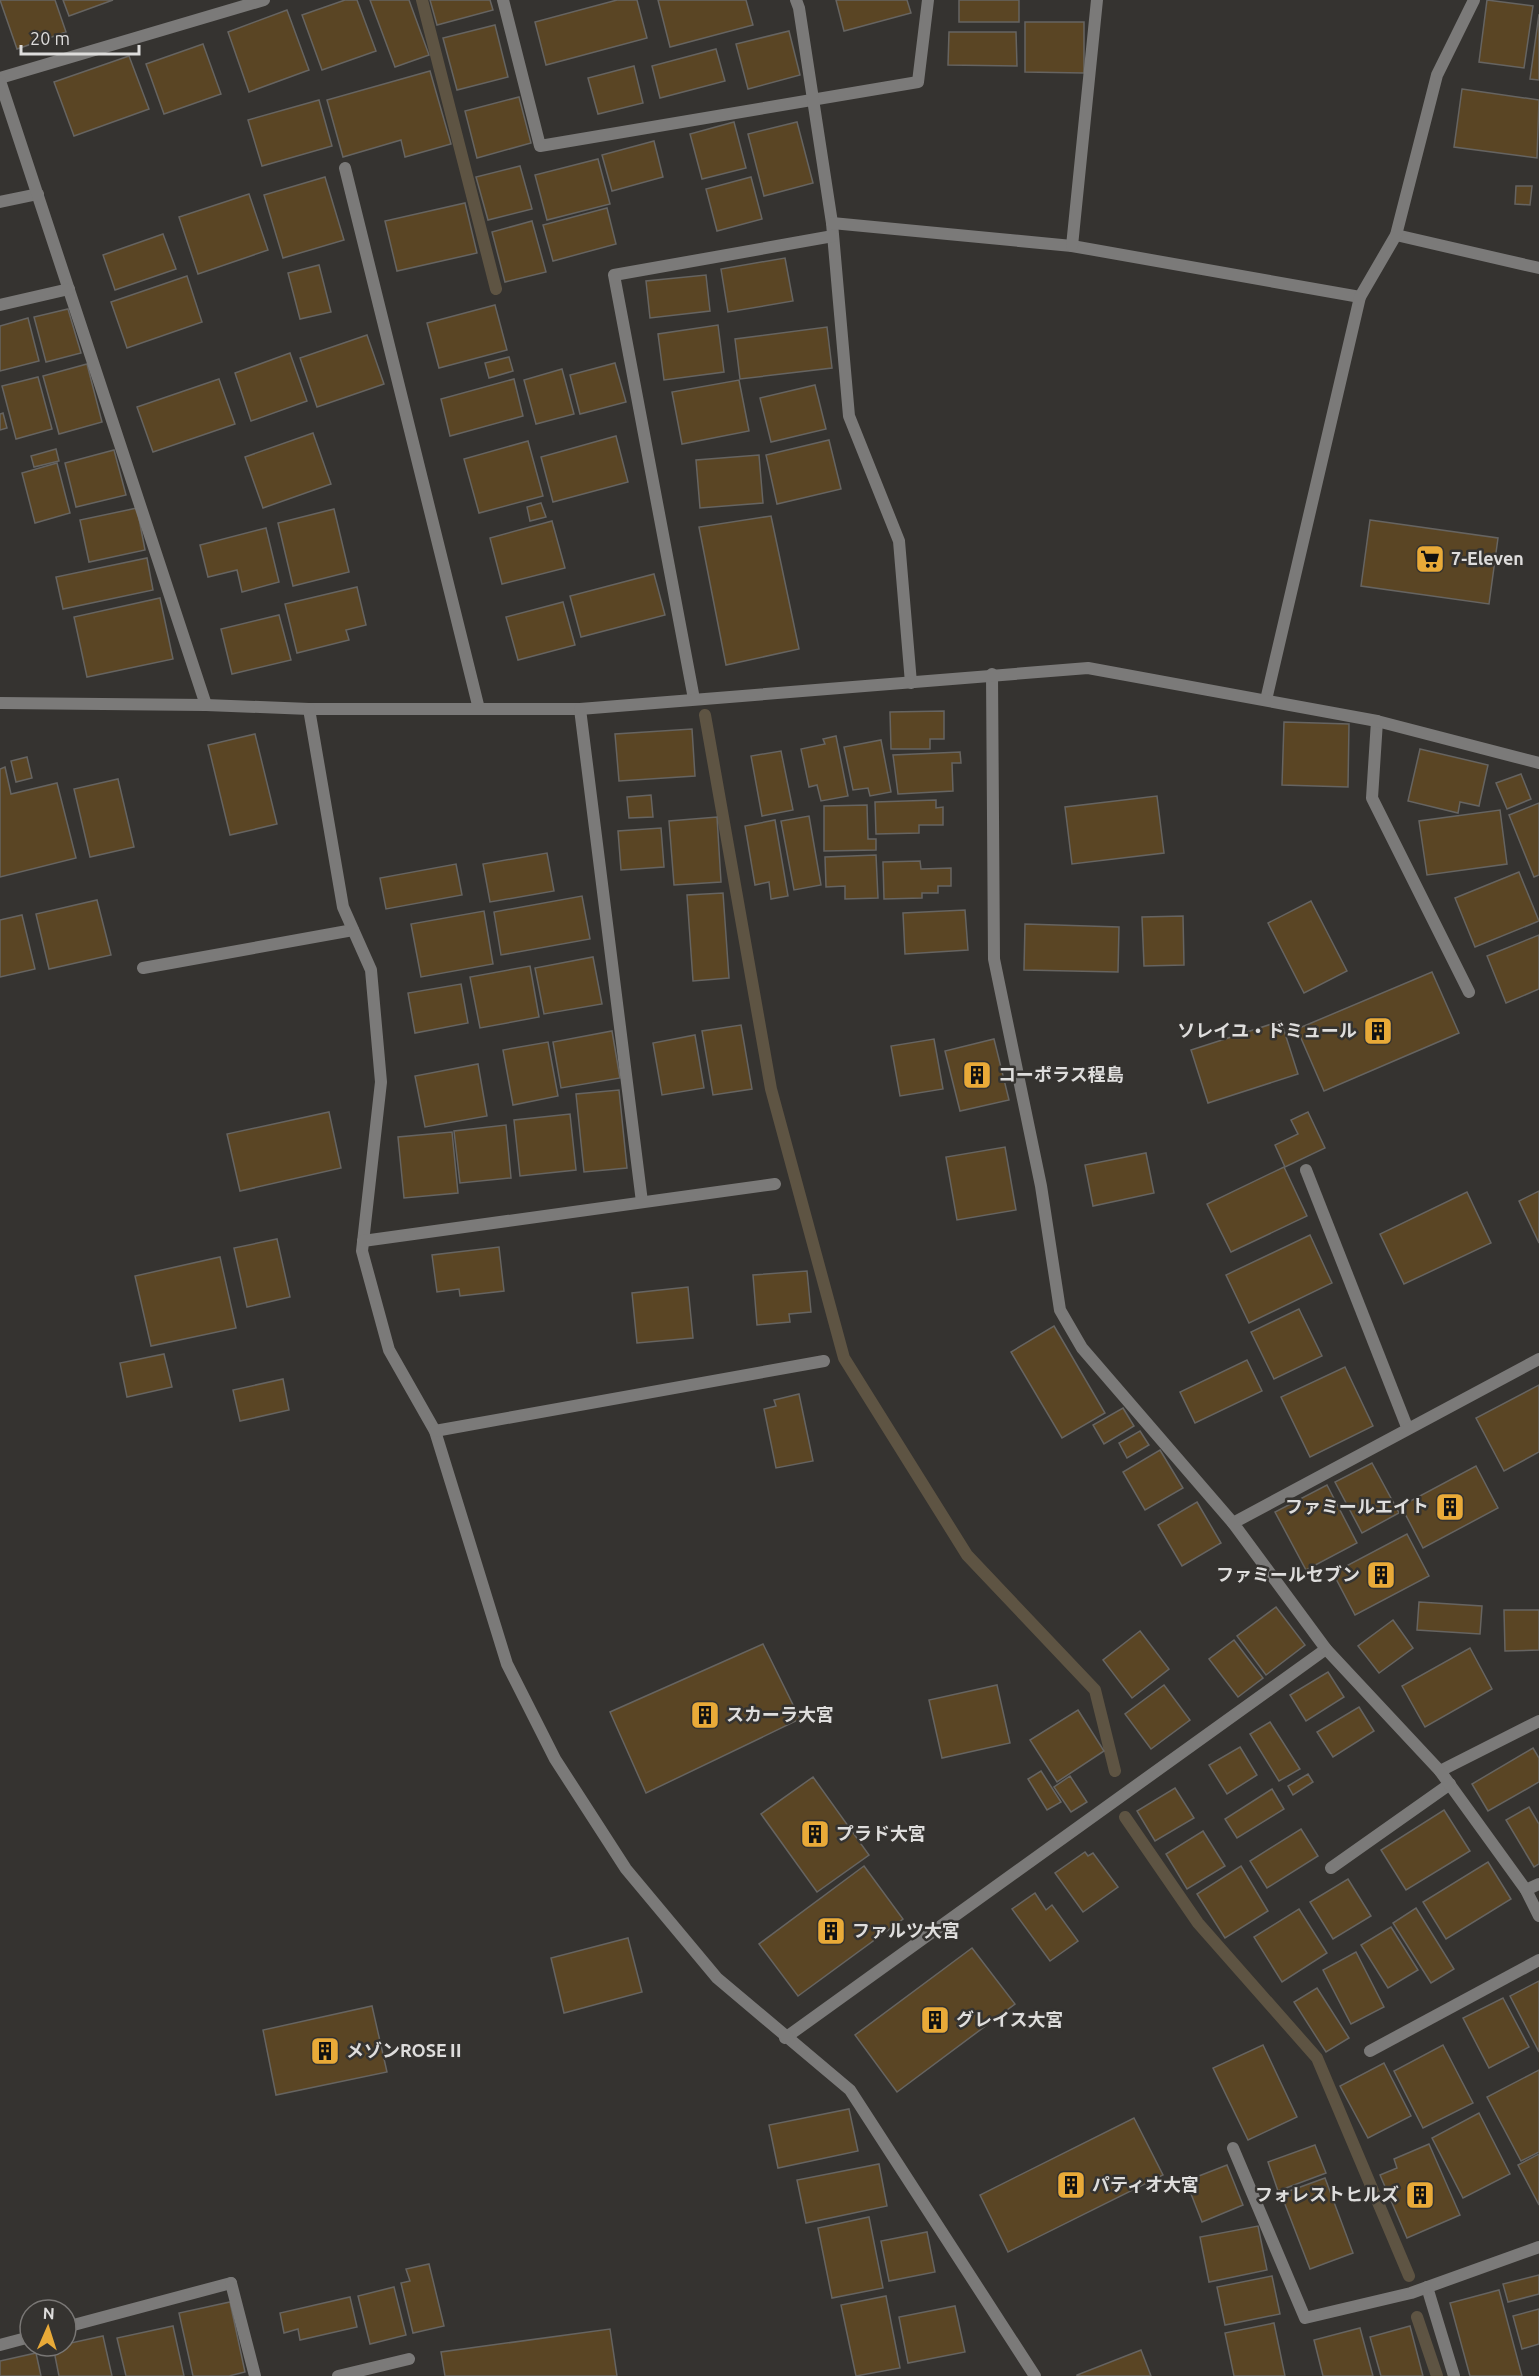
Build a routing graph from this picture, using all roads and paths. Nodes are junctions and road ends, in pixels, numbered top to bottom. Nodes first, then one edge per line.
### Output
1 (264, 0) edge
2 (503, 0) edge
3 (796, 0) edge
4 (928, 0) edge
5 (1097, 0) edge
6 (1474, 0) edge
7 (0, 79) edge
8 (814, 99) junction
9 (345, 168) dead end
10 (38, 194) junction
11 (0, 202) edge
12 (832, 223) junction
13 (1396, 235) junction
14 (833, 236) junction
15 (1072, 246) junction
16 (1539, 268) edge
17 (69, 289) junction
18 (1360, 297) junction
19 (0, 305) edge
20 (992, 674) junction
21 (911, 683) junction
22 (694, 699) junction
23 (1266, 700) junction
24 (0, 703) edge
25 (206, 705) junction
26 (479, 708) junction
27 (580, 708) junction
28 (309, 709) junction
29 (1377, 721) junction
30 (1539, 763) edge
31 (353, 930) junction
32 (143, 968) dead end
33 (1469, 992) dead end
34 (1306, 1170) dead end
35 (775, 1184) dead end
36 (642, 1202) junction
37 (363, 1241) junction
38 (1539, 1359) edge
39 (824, 1360) dead end
40 (1407, 1427) junction
41 (435, 1431) junction
42 (1233, 1523) junction
43 (1326, 1649) junction
44 (1539, 1721) edge
45 (1440, 1771) junction
46 (1450, 1784) junction
47 (1331, 1868) dead end
48 (1539, 1884) edge
49 (1526, 1890) junction
50 (1539, 1916) edge
51 (1539, 1960) edge
52 (785, 2038) junction
53 (1370, 2051) dead end
54 (1233, 2148) dead end
55 (1539, 2247) edge
56 (1428, 2287) junction
57 (78, 2324) edge
58 (18, 2340) edge
59 (0, 2345) edge
60 (409, 2359) dead end
61 (255, 2376) edge
62 (338, 2376) edge
63 (1035, 2376) edge
64 (1454, 2376) edge

1 - 7 street
2 - 8 street
3 - 8 street
4 - 8 street
5 - 15 street
6 - 13 street
7 - 10 street
8 - 12 street
9 - 26 street
10 - 11 street
10 - 17 street
12 - 14 street
12 - 15 street
13 - 16 street
13 - 18 street
14 - 21 street
14 - 22 street
15 - 18 street
17 - 19 street
17 - 25 street
18 - 23 street
20 - 21 street
20 - 23 street
20 - 42 street
21 - 22 street
22 - 27 street
23 - 29 street
24 - 25 street
25 - 28 street
26 - 27 street
26 - 28 street
27 - 36 street
28 - 31 street
29 - 30 street
29 - 33 street
31 - 32 street
31 - 37 street
34 - 40 street
35 - 36 street
36 - 37 street
37 - 41 street
38 - 40 street
39 - 41 street
40 - 42 street
41 - 52 street
42 - 43 street
43 - 45 street
43 - 52 street
44 - 45 street
45 - 46 street
46 - 47 street
46 - 49 street
48 - 49 street
49 - 50 street
51 - 53 street
52 - 63 street
54 - 56 street
55 - 56 street
56 - 64 street
57 - 61 street
58 - 59 street
60 - 62 street

